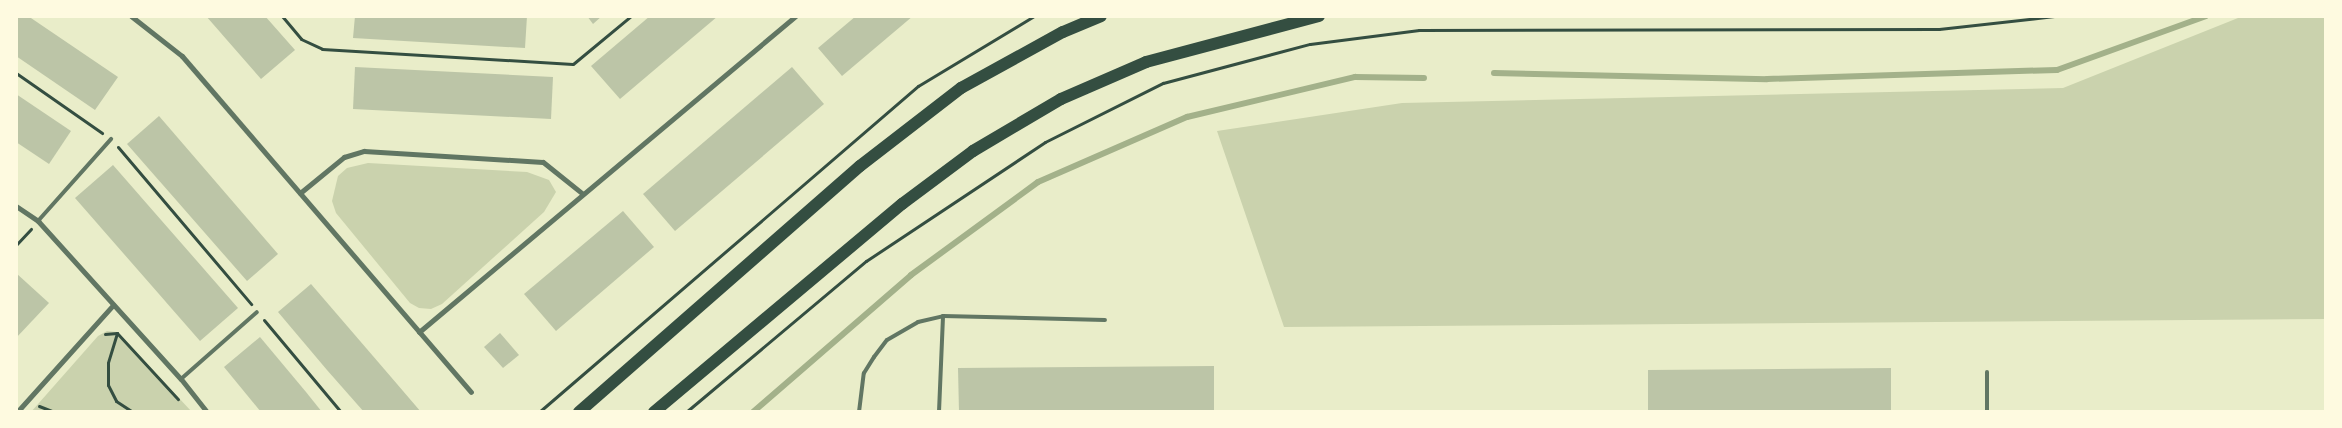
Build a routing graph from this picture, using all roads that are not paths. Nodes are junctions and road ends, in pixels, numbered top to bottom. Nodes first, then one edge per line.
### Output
1 (131, 16) edge
2 (795, 16) edge
3 (1101, 16) edge
4 (1319, 16) edge
5 (111, 139) road end
6 (300, 193) junction
7 (583, 194) junction
8 (16, 206) edge
9 (38, 221) junction
10 (113, 305) junction
11 (257, 312) road end
12 (943, 316) junction
13 (1106, 320) dead end
14 (419, 332) junction
15 (1987, 372) dead end
16 (181, 379) junction
17 (470, 392) dead end
18 (17, 412) edge
19 (207, 412) edge
20 (579, 412) edge
21 (654, 412) edge
22 (859, 412) edge
23 (938, 412) edge
24 (1987, 412) edge

1 - 6 street
2 - 7 street
3 - 20 main road
4 - 21 main road
5 - 9 lane
6 - 7 street
6 - 14 street
7 - 14 street
8 - 9 street
9 - 10 street
10 - 16 street
10 - 18 street
11 - 16 lane
12 - 13 lane
12 - 22 lane
12 - 23 lane
14 - 17 street
15 - 24 lane
16 - 19 street

